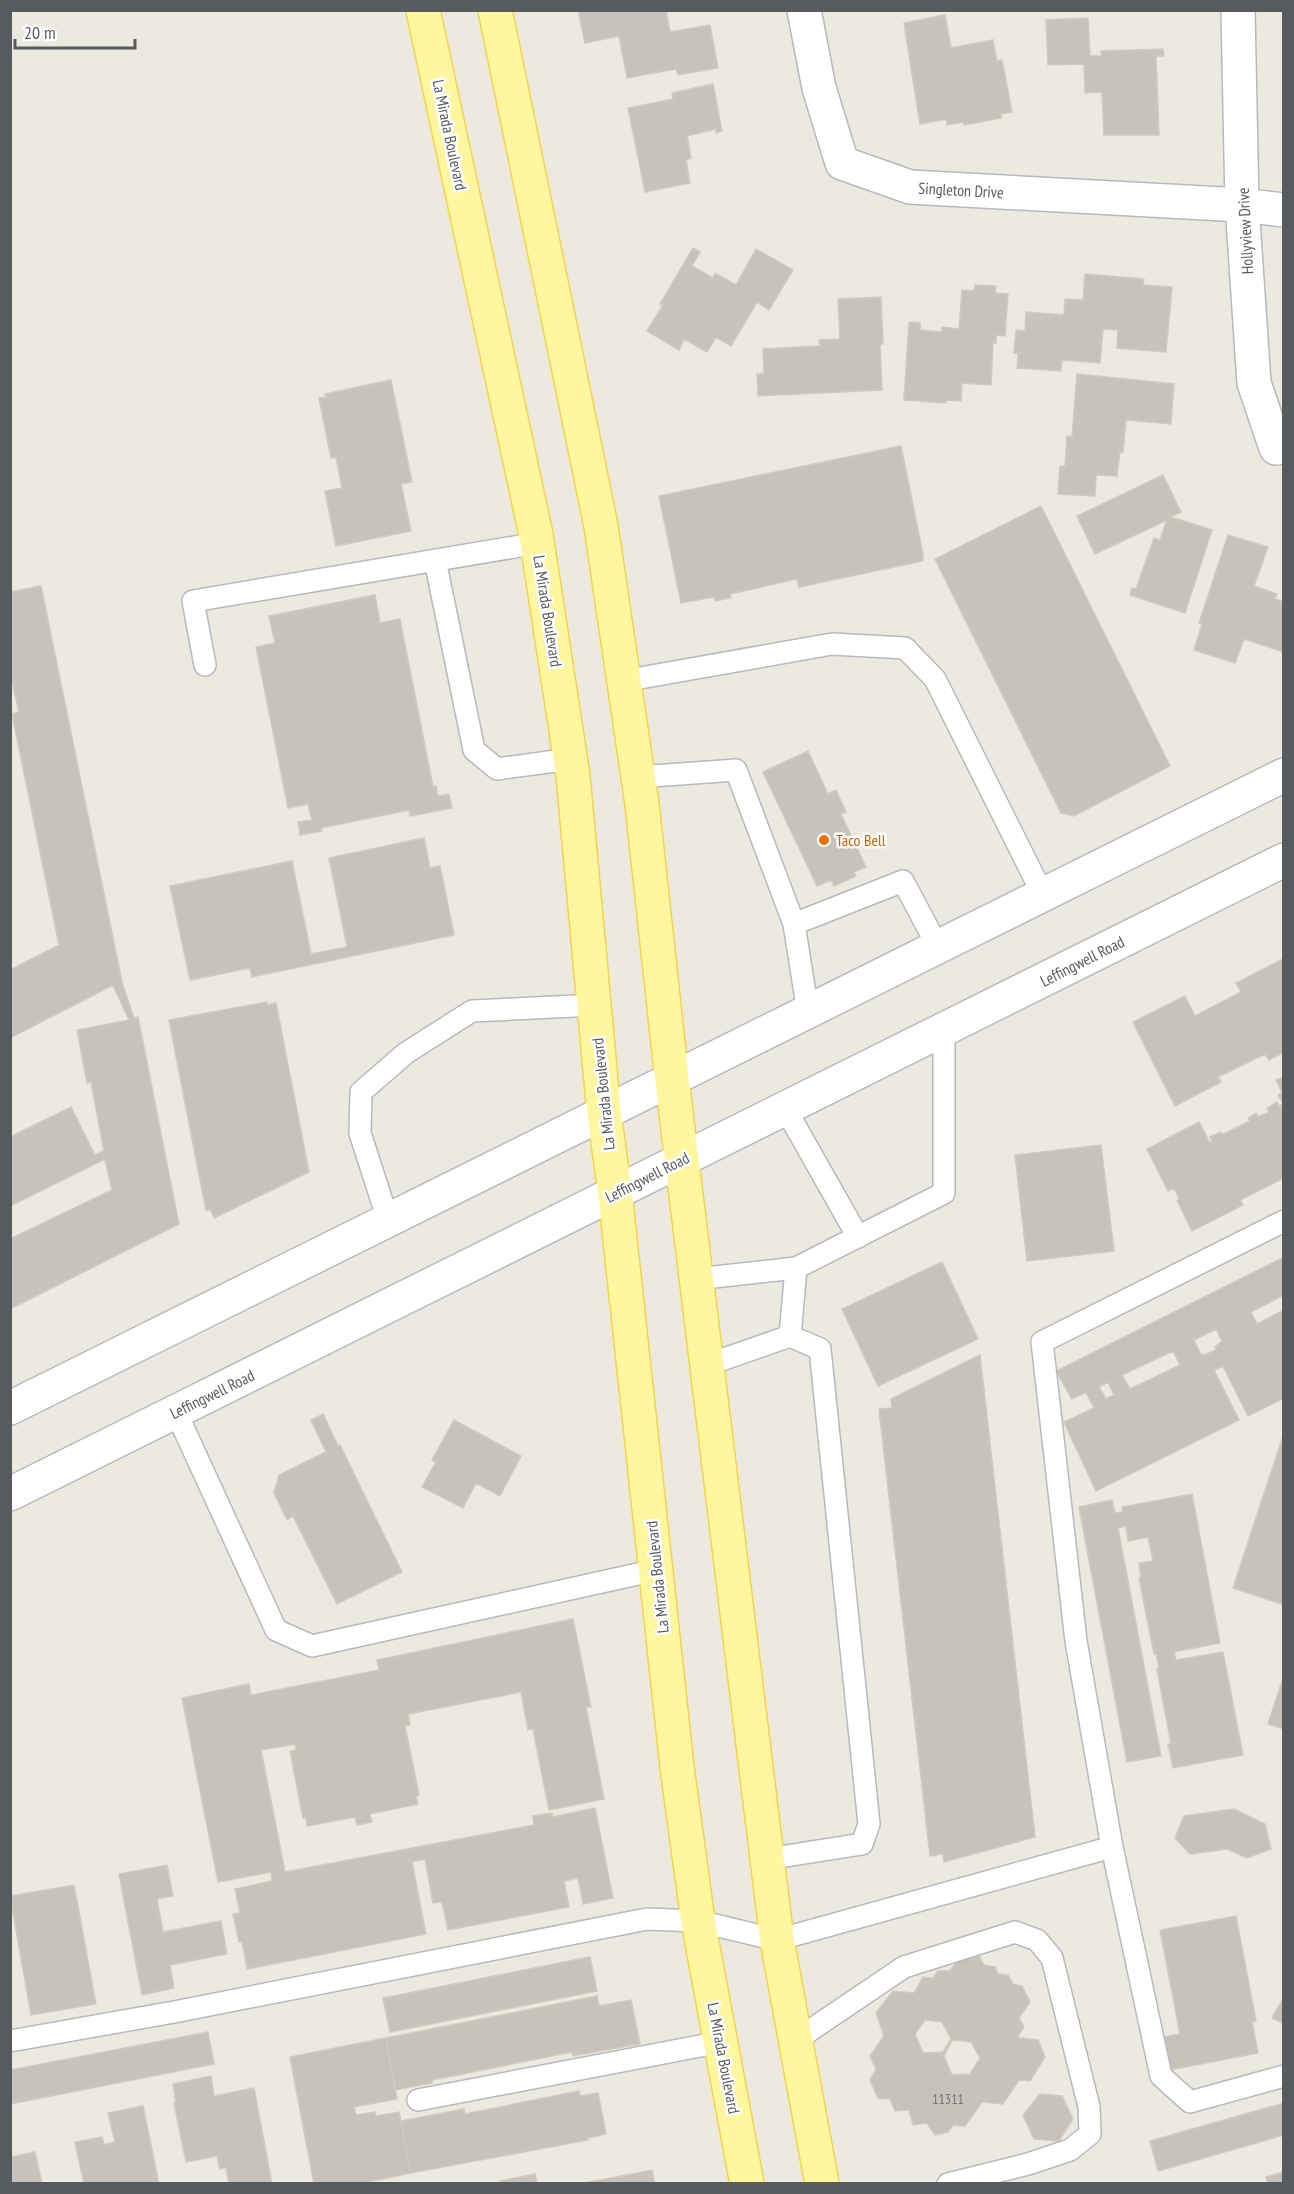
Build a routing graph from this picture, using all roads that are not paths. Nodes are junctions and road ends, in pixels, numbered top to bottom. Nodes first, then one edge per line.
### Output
1 (423, 10) edge
2 (495, 10) edge
3 (804, 10) edge
4 (1238, 10) edge
5 (1242, 205) junction
6 (1284, 210) edge
7 (1276, 448) dead end
8 (538, 543) junction
9 (435, 560) junction
10 (205, 665) dead end
11 (623, 681) junction
12 (570, 759) junction
13 (1284, 775) edge
14 (638, 777) junction
15 (1284, 860) edge
16 (1043, 894) junction
17 (794, 924) junction
18 (938, 947) junction
19 (595, 1005) junction
20 (808, 1012) junction
21 (944, 1029) junction
22 (672, 1080) junction
23 (785, 1108) junction
24 (604, 1113) junction
25 (682, 1160) junction
26 (615, 1193) junction
27 (388, 1220) junction
28 (1284, 1221) edge
29 (858, 1237) junction
30 (796, 1268) junction
31 (696, 1279) junction
32 (790, 1336) junction
33 (707, 1365) junction
34 (10, 1408) edge
35 (176, 1412) junction
36 (10, 1494) edge
37 (656, 1570) junction
38 (1112, 1847) junction
39 (767, 1859) junction
40 (698, 1921) junction
41 (777, 1940) junction
42 (796, 2040) junction
43 (10, 2041) edge
44 (721, 2042) junction
45 (1284, 2076) edge
46 (418, 2100) dead end
47 (747, 2184) edge
48 (822, 2184) edge
49 (948, 2184) edge

1 - 8 main road, La Mirada Boulevard
2 - 11 main road
3 - 5 main road, Singleton Drive
4 - 5 main road, Hollyview Drive
5 - 6 main road
5 - 7 main road, Hollyview Drive
8 - 9 lane
8 - 12 main road, La Mirada Boulevard
9 - 10 lane
9 - 12 lane
11 - 14 main road
11 - 16 lane
12 - 19 main road, La Mirada Boulevard
13 - 16 main road
14 - 17 lane
14 - 22 main road
15 - 21 main road, Leffingwell Road
16 - 18 main road
17 - 18 lane
17 - 20 lane
18 - 20 main road
19 - 24 main road, La Mirada Boulevard
19 - 27 lane
20 - 22 main road
21 - 23 main road, Leffingwell Road
21 - 29 lane
22 - 24 main road
22 - 25 main road
23 - 25 main road, Leffingwell Road
23 - 29 lane
24 - 26 main road, La Mirada Boulevard
24 - 27 main road
25 - 26 main road, Leffingwell Road
25 - 31 main road
26 - 35 main road, Leffingwell Road
26 - 37 main road, La Mirada Boulevard
27 - 34 main road
28 - 38 lane
29 - 30 lane
30 - 31 lane
30 - 32 lane
31 - 33 main road
32 - 33 lane
32 - 39 lane
33 - 39 main road
35 - 36 main road, Leffingwell Road
35 - 37 lane
37 - 40 main road, La Mirada Boulevard
38 - 41 lane
38 - 45 lane
39 - 41 main road
40 - 41 lane
40 - 43 lane
40 - 44 main road, La Mirada Boulevard
41 - 42 main road
42 - 48 main road
42 - 49 lane
44 - 46 lane
44 - 47 main road, La Mirada Boulevard

